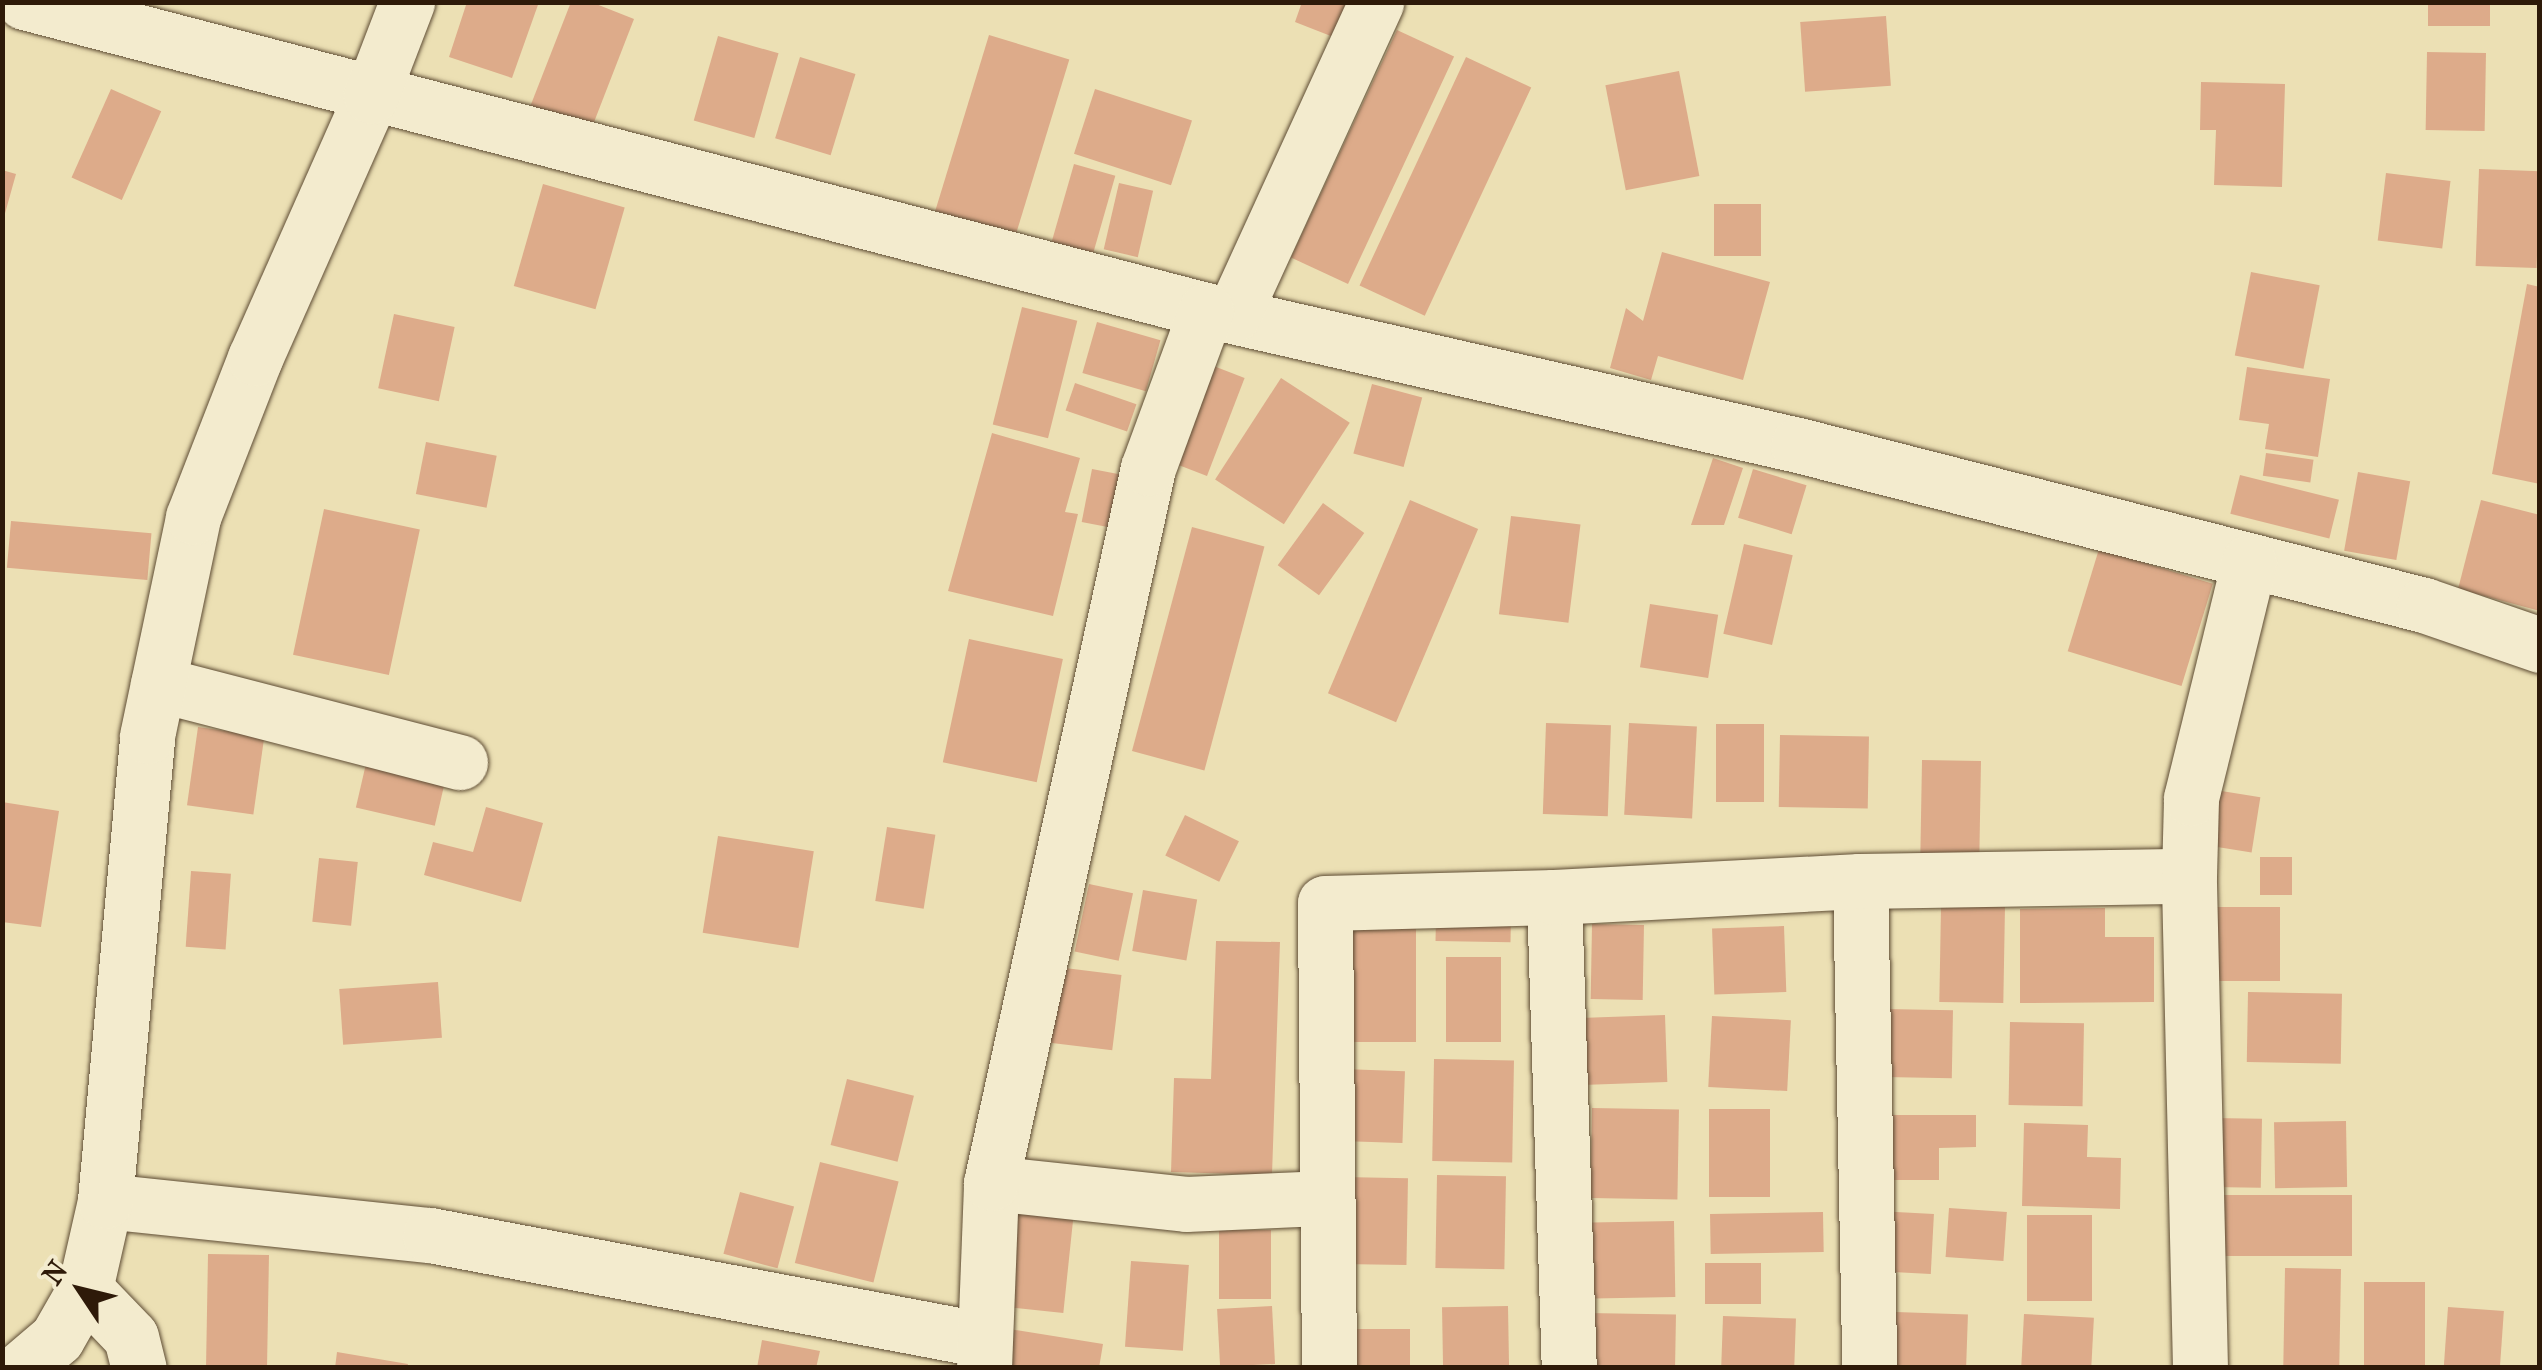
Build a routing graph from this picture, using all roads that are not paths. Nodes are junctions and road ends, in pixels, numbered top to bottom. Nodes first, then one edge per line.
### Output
1 (407, 2) edge
2 (1376, 2) edge
3 (33, 4) edge
4 (372, 96) junction
5 (1219, 312) junction
6 (2250, 562) junction
7 (2540, 645) edge
8 (158, 684) junction
9 (460, 762) dead end
10 (2189, 876) junction
11 (1860, 881) junction
12 (1554, 898) junction
13 (991, 1183) junction
14 (1326, 1198) junction
15 (105, 1201) junction
16 (85, 1289) junction
17 (984, 1354) edge
18 (22, 1368) edge
19 (139, 1368) edge
20 (1329, 1368) edge
21 (1569, 1368) edge
22 (1869, 1368) edge
23 (2200, 1368) edge

1 - 4 street
2 - 5 street
3 - 4 street
4 - 5 street
4 - 8 street
5 - 6 street
5 - 13 street
6 - 7 street
6 - 10 street
8 - 9 street
8 - 15 street
10 - 11 street
10 - 23 street
11 - 12 street
11 - 22 street
12 - 14 street
12 - 21 street
13 - 14 street
13 - 17 street
14 - 20 street
15 - 16 street
15 - 17 street
16 - 18 street
16 - 19 street

